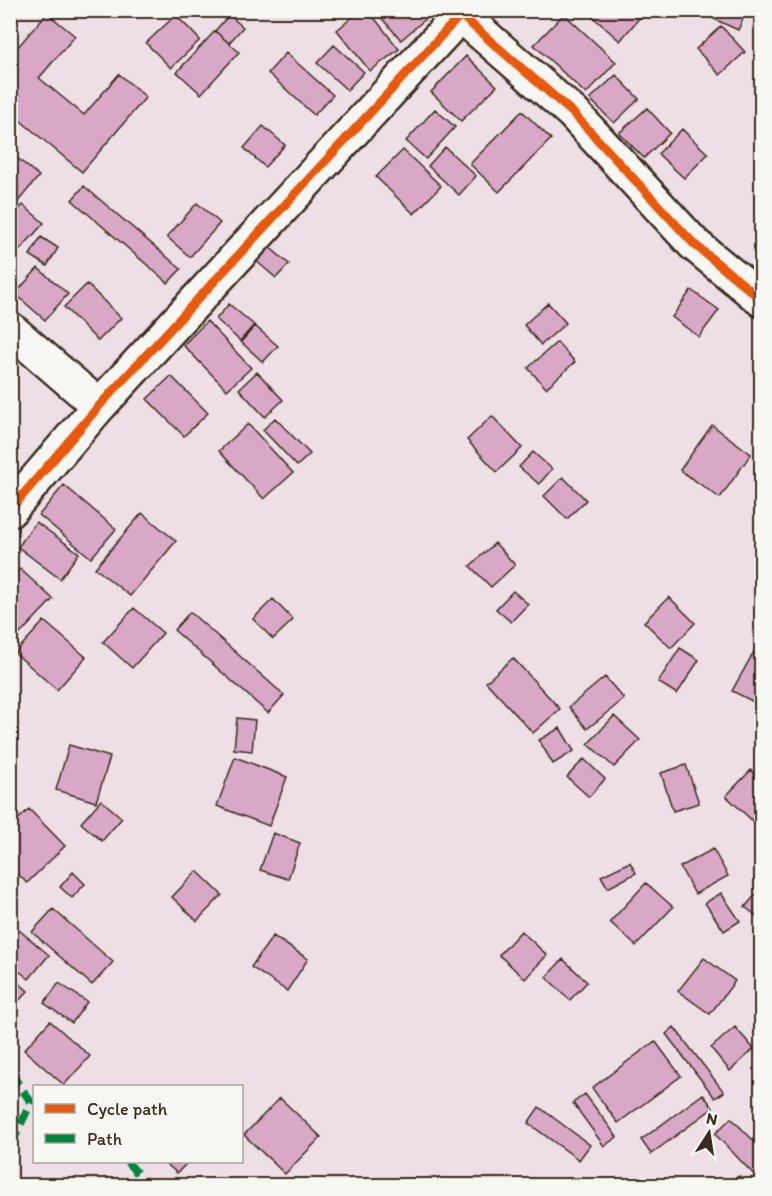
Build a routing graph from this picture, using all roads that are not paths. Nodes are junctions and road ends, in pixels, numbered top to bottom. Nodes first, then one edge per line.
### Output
1 (460, 12) edge
2 (762, 300) edge
3 (10, 329) edge
4 (99, 406) junction
5 (10, 510) edge

1 - 2 street
1 - 4 street
3 - 4 street
4 - 5 street

